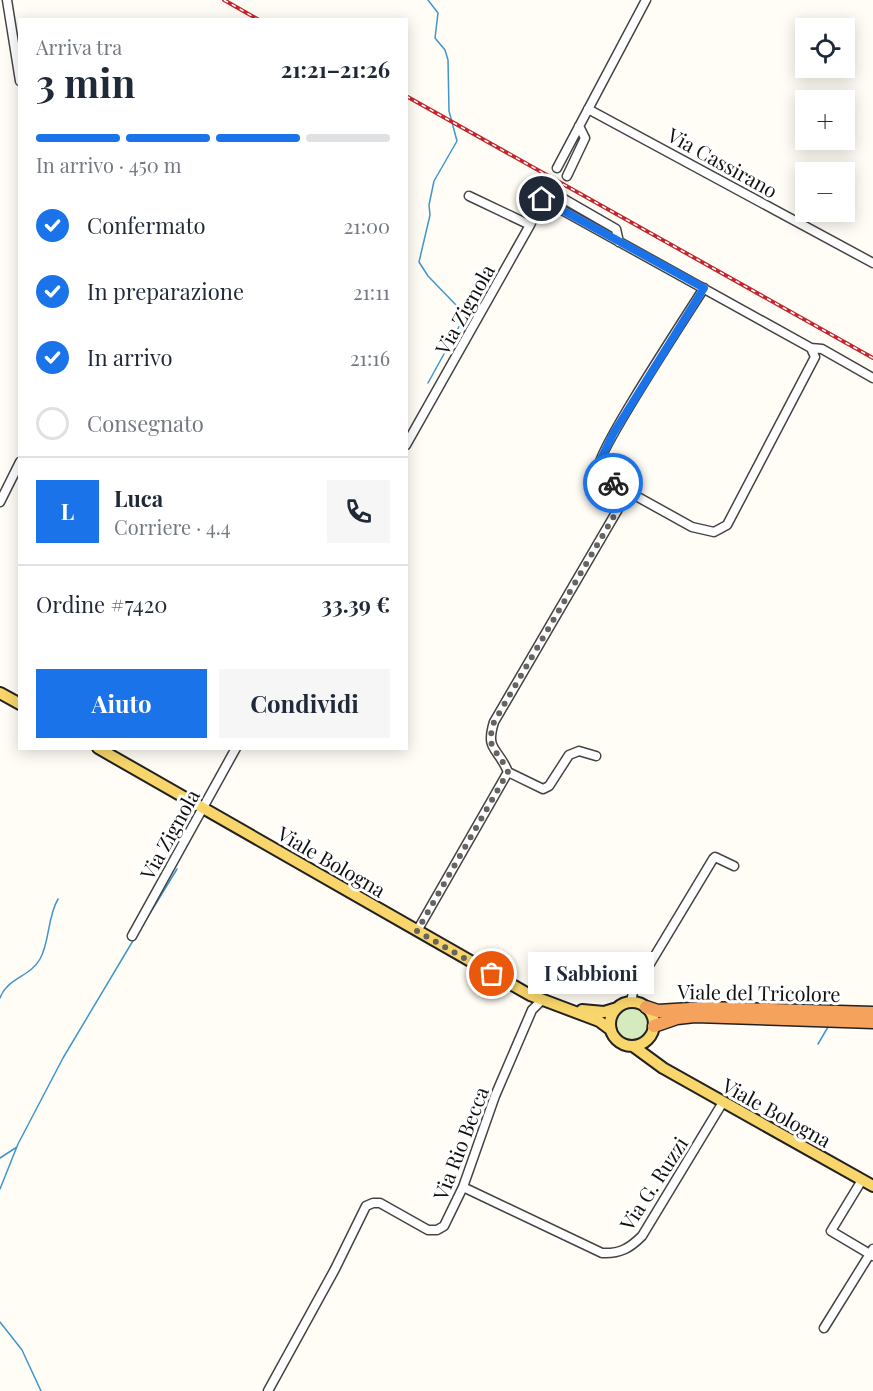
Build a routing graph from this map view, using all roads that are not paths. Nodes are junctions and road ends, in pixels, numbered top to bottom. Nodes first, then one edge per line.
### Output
1 (7, 0) edge
2 (646, 0) edge
3 (18, 69) edge
4 (588, 109) junction
5 (579, 126) junction
6 (557, 168) dead end
7 (567, 176) dead end
8 (548, 188) dead end
9 (558, 195) dead end
10 (469, 196) dead end
11 (542, 199) junction
12 (530, 225) junction
13 (619, 242) junction
14 (873, 263) edge
15 (704, 288) junction
16 (811, 348) junction
17 (873, 378) edge
18 (408, 441) edge
19 (18, 466) edge
20 (628, 492) junction
21 (0, 502) edge
22 (0, 693) edge
23 (18, 703) edge
24 (101, 750) edge
25 (235, 750) edge
26 (596, 756) dead end
27 (508, 772) junction
28 (202, 808) junction
29 (734, 866) dead end
30 (417, 931) junction
31 (132, 936) dead end
32 (545, 1002) junction
33 (631, 1002) junction
34 (646, 1007) junction
35 (617, 1008) junction
36 (873, 1013) edge
37 (873, 1022) edge
38 (610, 1030) junction
39 (652, 1031) junction
40 (633, 1046) junction
41 (663, 1068) junction
42 (723, 1102) junction
43 (862, 1180) junction
44 (873, 1186) edge
45 (463, 1187) junction
46 (872, 1253) edge
47 (824, 1328) dead end
48 (268, 1391) edge

1 - 3 street
2 - 4 street
4 - 5 street
4 - 14 street, Via Cassirano
5 - 6 street
5 - 7 street
8 - 11 street, Via Zignola
9 - 13 street
10 - 12 street
11 - 12 street, Via Zignola
11 - 13 street
12 - 18 street, Via Zignola
13 - 15 street
15 - 16 street
15 - 20 street
16 - 17 street
16 - 20 street
19 - 21 street
20 - 27 street
22 - 23 main road
24 - 28 main road, Viale Bologna
25 - 28 street, Via Zignola
26 - 27 street
27 - 30 street
28 - 30 main road, Viale Bologna
28 - 31 street, Via Zignola
29 - 33 street
30 - 32 main road, Viale Bologna
32 - 35 main road
32 - 38 main road
32 - 45 street, Via Rio Becca
33 - 34 main road
33 - 35 main road
34 - 36 highway, Viale del Tricolore
34 - 39 main road
35 - 38 main road
37 - 39 highway, Viale del Tricolore
38 - 40 main road
39 - 40 main road
39 - 41 main road
40 - 41 main road, Viale Bologna
41 - 42 main road, Viale Bologna
42 - 43 main road, Viale Bologna
42 - 45 street, Via G. Ruzzi
43 - 44 main road, Viale Bologna
43 - 46 street
45 - 48 street, Via Rio Becca
46 - 47 street

